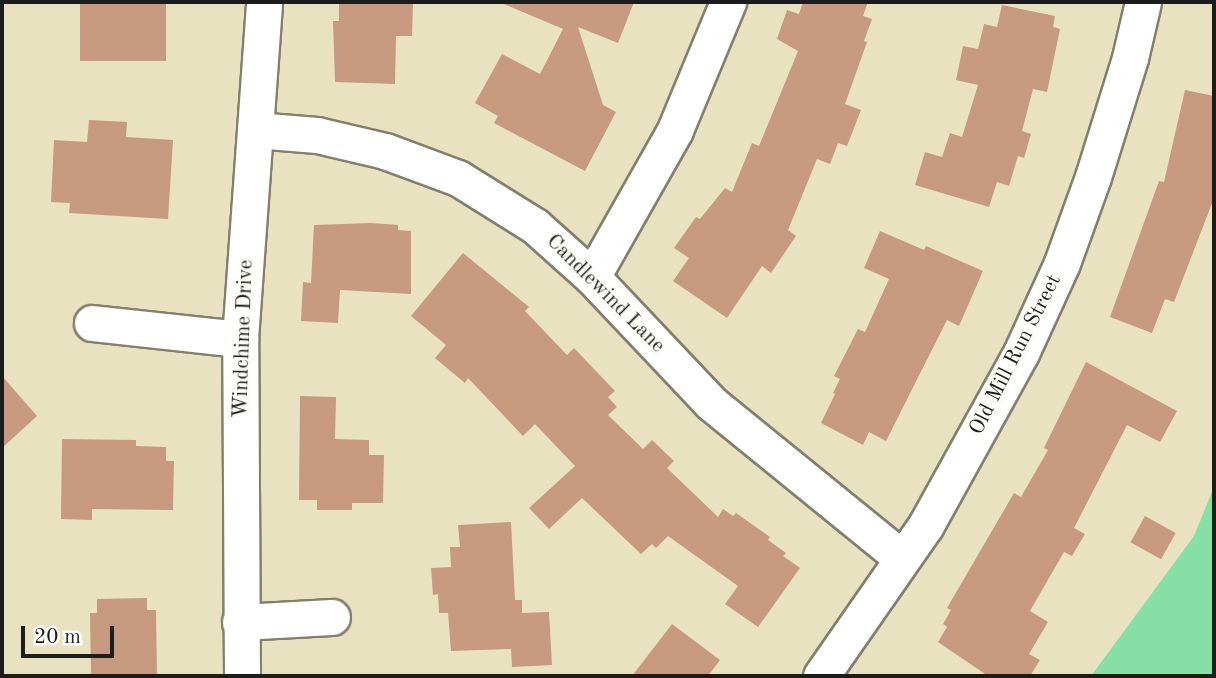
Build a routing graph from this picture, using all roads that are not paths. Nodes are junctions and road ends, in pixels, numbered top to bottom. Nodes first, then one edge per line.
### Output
1 (264, 2) edge
2 (728, 2) edge
3 (1143, 2) edge
4 (255, 130) junction
5 (592, 277) junction
6 (92, 323) dead end
7 (240, 339) junction
8 (902, 558) junction
9 (332, 617) dead end
10 (240, 622) junction
11 (242, 676) edge
12 (821, 676) edge

1 - 4 street, Windchime Drive
2 - 5 street
3 - 8 street, Old Mill Run Street
4 - 5 street, Candlewind Lane
4 - 7 street, Windchime Drive
5 - 8 street, Candlewind Lane
6 - 7 street
7 - 10 street, Windchime Drive
8 - 12 street, Old Mill Run Street
9 - 10 street
10 - 11 street, Windchime Drive

